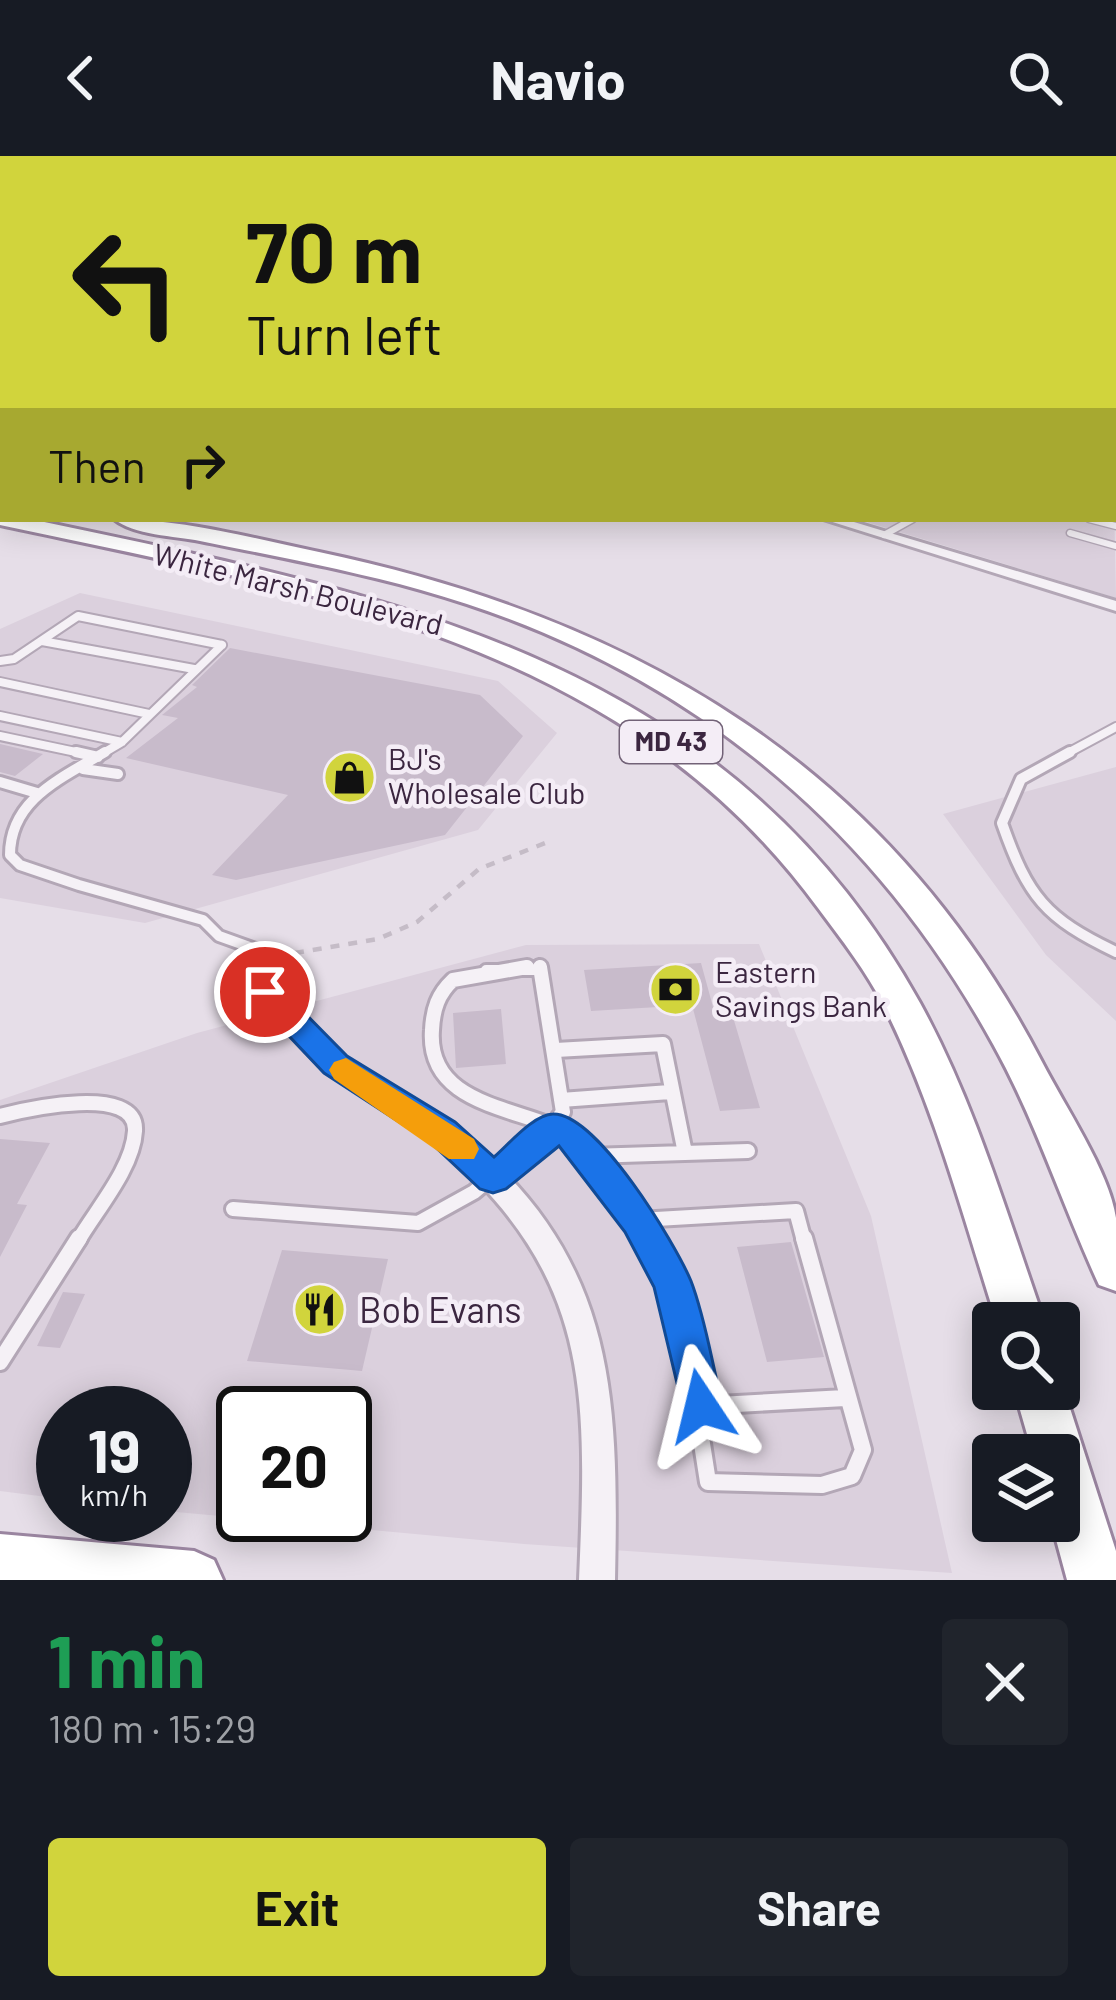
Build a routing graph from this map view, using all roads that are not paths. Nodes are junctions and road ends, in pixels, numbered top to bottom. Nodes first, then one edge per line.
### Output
1 (14, 522) edge
2 (139, 522) edge
3 (840, 522) edge
4 (908, 522) edge
5 (1070, 533) dead end
6 (884, 535) junction
7 (1116, 546) edge
8 (1116, 606) edge
9 (42, 641) junction
10 (0, 661) edge
11 (194, 669) junction
12 (0, 682) edge
13 (148, 714) junction
14 (0, 716) edge
15 (1116, 727) edge
16 (0, 736) edge
17 (122, 742) junction
18 (98, 757) junction
19 (83, 769) junction
20 (118, 774) dead end
21 (0, 782) edge
22 (37, 793) junction
23 (1116, 952) edge
24 (275, 956) joint
25 (556, 1050) junction
26 (670, 1092) junction
27 (561, 1100) junction
28 (0, 1116) edge
29 (554, 1128) junction
30 (748, 1150) dead end
31 (685, 1153) junction
32 (590, 1156) junction
33 (493, 1178) junction
34 (233, 1209) dead end
35 (639, 1220) junction
36 (1116, 1270) edge
37 (1014, 1302) edge
38 (0, 1362) edge
39 (845, 1398) junction
40 (701, 1406) junction
41 (1046, 1410) edge
42 (0, 1562) edge
43 (194, 1580) edge
44 (597, 1580) edge
45 (1096, 1580) edge

1 - 37 highway, White Marsh Boulevard / MD 43
2 - 36 highway, White Marsh Boulevard / MD 43
3 - 6 street
4 - 6 lane
5 - 7 lane
6 - 8 street
9 - 10 lane
9 - 11 lane
9 - 11 lane
11 - 13 lane
12 - 13 lane
13 - 17 lane
14 - 17 lane
15 - 23 lane
16 - 18 lane
17 - 18 lane
18 - 19 lane
19 - 20 lane
19 - 22 lane
21 - 22 lane
22 - 24 lane
24 - 33 street
25 - 26 lane
25 - 27 lane
25 - 29 lane
26 - 27 lane
26 - 31 lane
27 - 29 lane
28 - 38 lane
29 - 32 lane
29 - 33 lane
30 - 31 lane
31 - 32 lane
32 - 35 lane
33 - 34 lane
33 - 44 street
35 - 39 lane
35 - 40 lane
39 - 40 lane
39 - 40 lane
41 - 45 highway
42 - 43 highway

